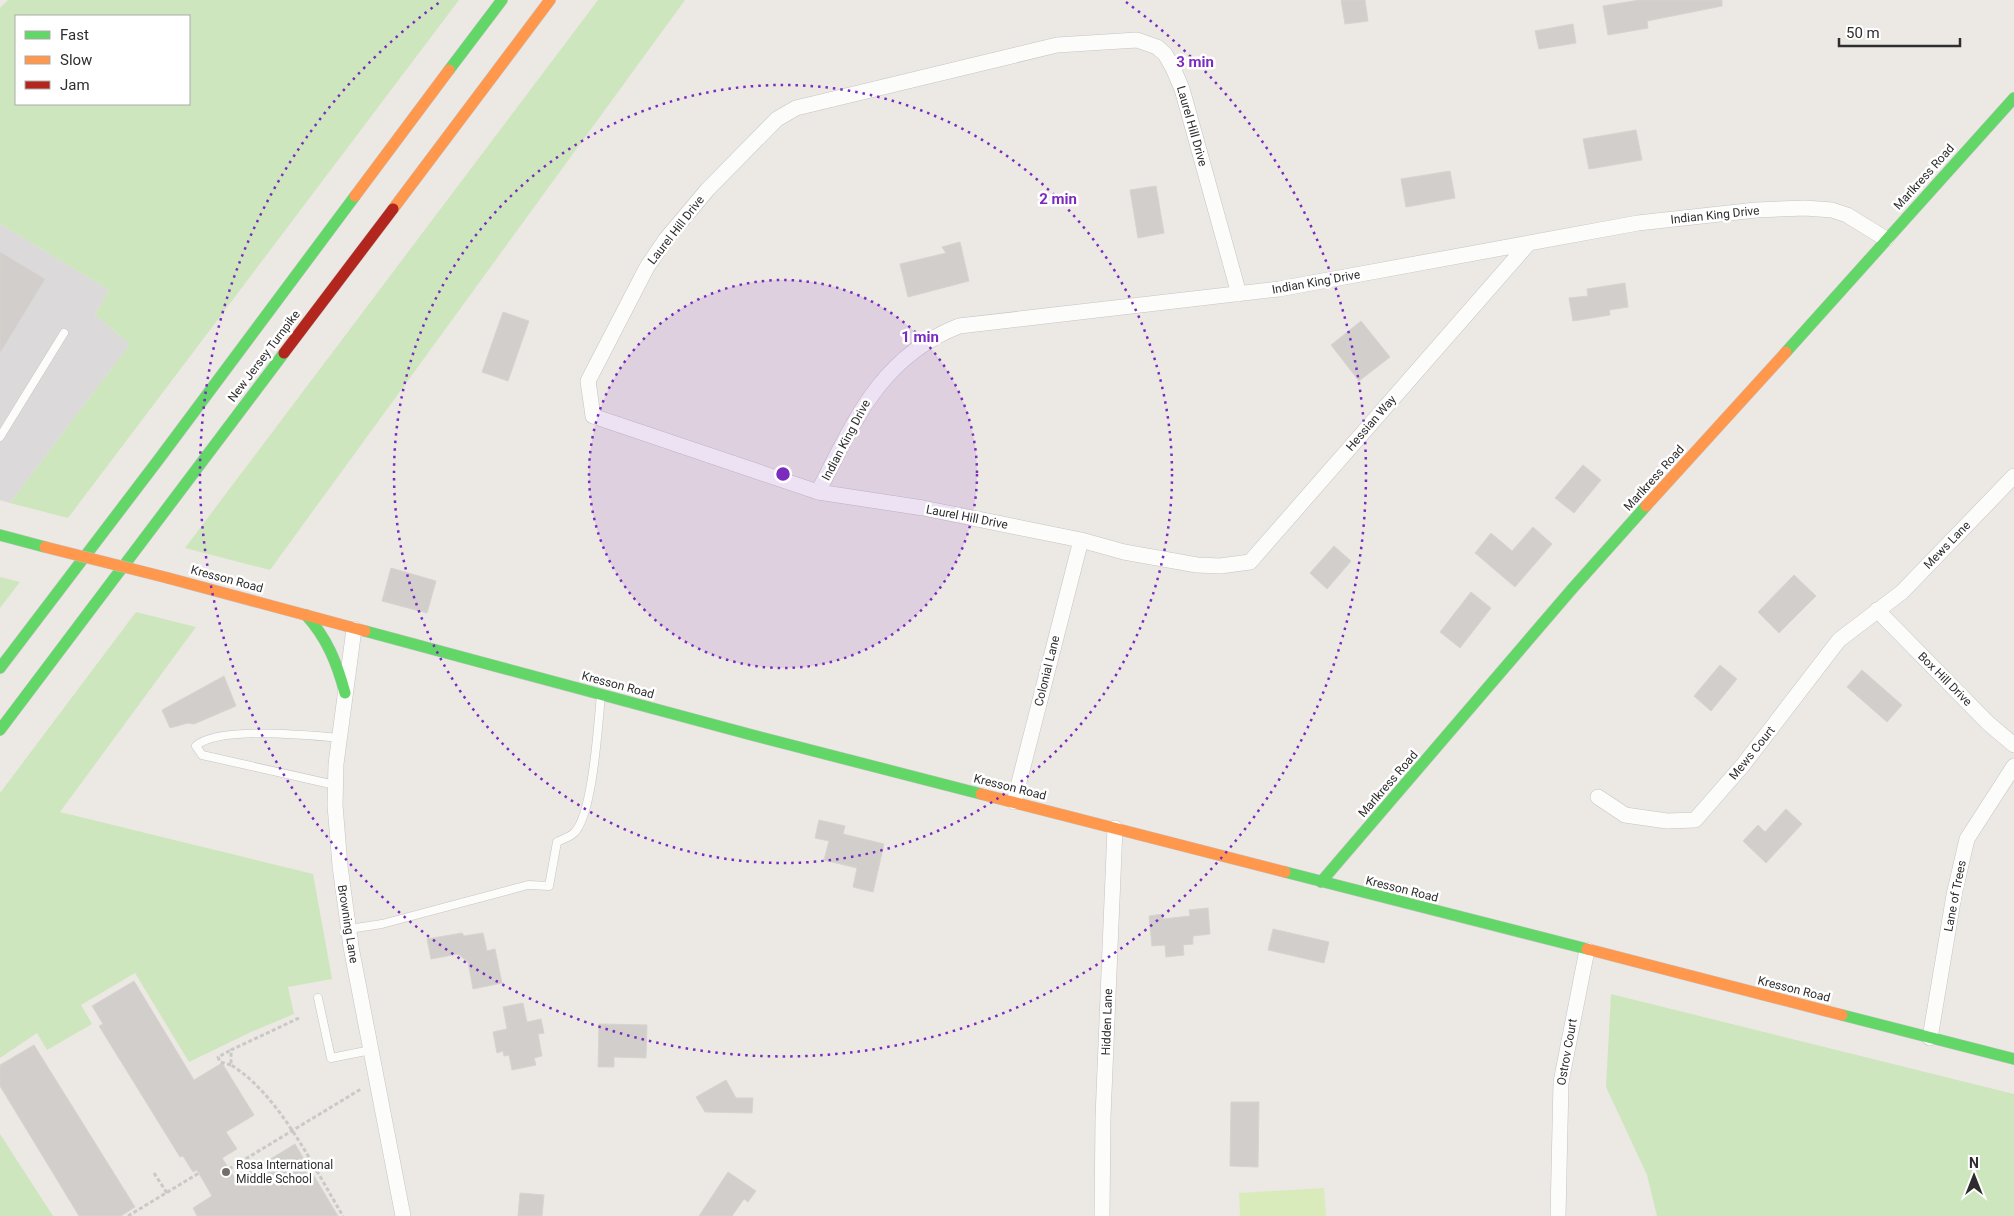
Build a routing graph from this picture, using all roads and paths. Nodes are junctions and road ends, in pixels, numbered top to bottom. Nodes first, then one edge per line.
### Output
1 (502, 0) edge
2 (550, 0) edge
3 (2014, 98) edge
4 (1886, 239) junction
5 (1528, 244) junction
6 (1239, 294) junction
7 (64, 333) dead end
8 (0, 437) edge
9 (2014, 476) edge
10 (818, 492) junction
11 (0, 535) edge
12 (1081, 540) junction
13 (1197, 565) joint
14 (1877, 610) junction
15 (306, 615) junction
16 (354, 629) junction
17 (0, 668) edge
18 (346, 693) junction
19 (601, 695) junction
20 (0, 730) edge
21 (339, 738) junction
22 (2014, 745) edge
23 (2014, 766) edge
24 (336, 784) junction
25 (1598, 798) dead end
26 (1014, 802) junction
27 (1115, 828) junction
28 (1321, 882) junction
29 (349, 929) junction
30 (1586, 950) junction
31 (318, 998) dead end
32 (299, 1018) dead end
33 (1930, 1038) junction
34 (231, 1050) junction
35 (371, 1050) junction
36 (2014, 1059) edge
37 (231, 1065) junction
38 (361, 1089) dead end
39 (291, 1131) junction
40 (229, 1169) dead end
41 (154, 1173) dead end
42 (199, 1174) dead end
43 (167, 1193) junction
44 (128, 1216) edge
45 (343, 1216) edge
46 (403, 1216) edge
47 (1102, 1216) edge
48 (1558, 1216) edge

1 - 17 main road, New Jersey Turnpike
2 - 20 main road, New Jersey Turnpike
3 - 4 main road, Marlkress Road
4 - 5 street, Indian King Drive
4 - 28 main road, Marlkress Road
5 - 6 street, Indian King Drive
5 - 13 street, Hessian Way
6 - 10 street, Indian King Drive
6 - 10 street, Laurel Hill Drive
7 - 8 lane
9 - 14 street, Mews Lane
10 - 12 street, Laurel Hill Drive
11 - 15 main road, Kresson Road, bridge
12 - 13 street, Laurel Hill Drive
12 - 26 street, Colonial Lane
14 - 22 street, Box Hill Drive
14 - 25 street, Mews Court
15 - 16 main road, Kresson Road
15 - 18 main road
16 - 18 street, Browning Lane
16 - 19 main road, Kresson Road
18 - 21 street, Browning Lane
19 - 26 main road, Kresson Road
19 - 29 lane
21 - 24 street, Browning Lane
21 - 24 lane
23 - 33 street, Lane of Trees
24 - 29 street, Browning Lane
26 - 27 main road, Kresson Road
27 - 28 main road, Kresson Road
27 - 47 street, Hidden Lane
28 - 30 main road, Kresson Road
29 - 35 street, Browning Lane
30 - 33 main road, Kresson Road
30 - 48 street, Ostrov Court
31 - 35 lane
32 - 34 path
33 - 36 main road, Kresson Road
34 - 37 path
34 - 37 path
35 - 46 street, Browning Lane
37 - 39 path
38 - 39 path
39 - 40 path
39 - 45 path
41 - 43 path
42 - 43 path
43 - 44 path

